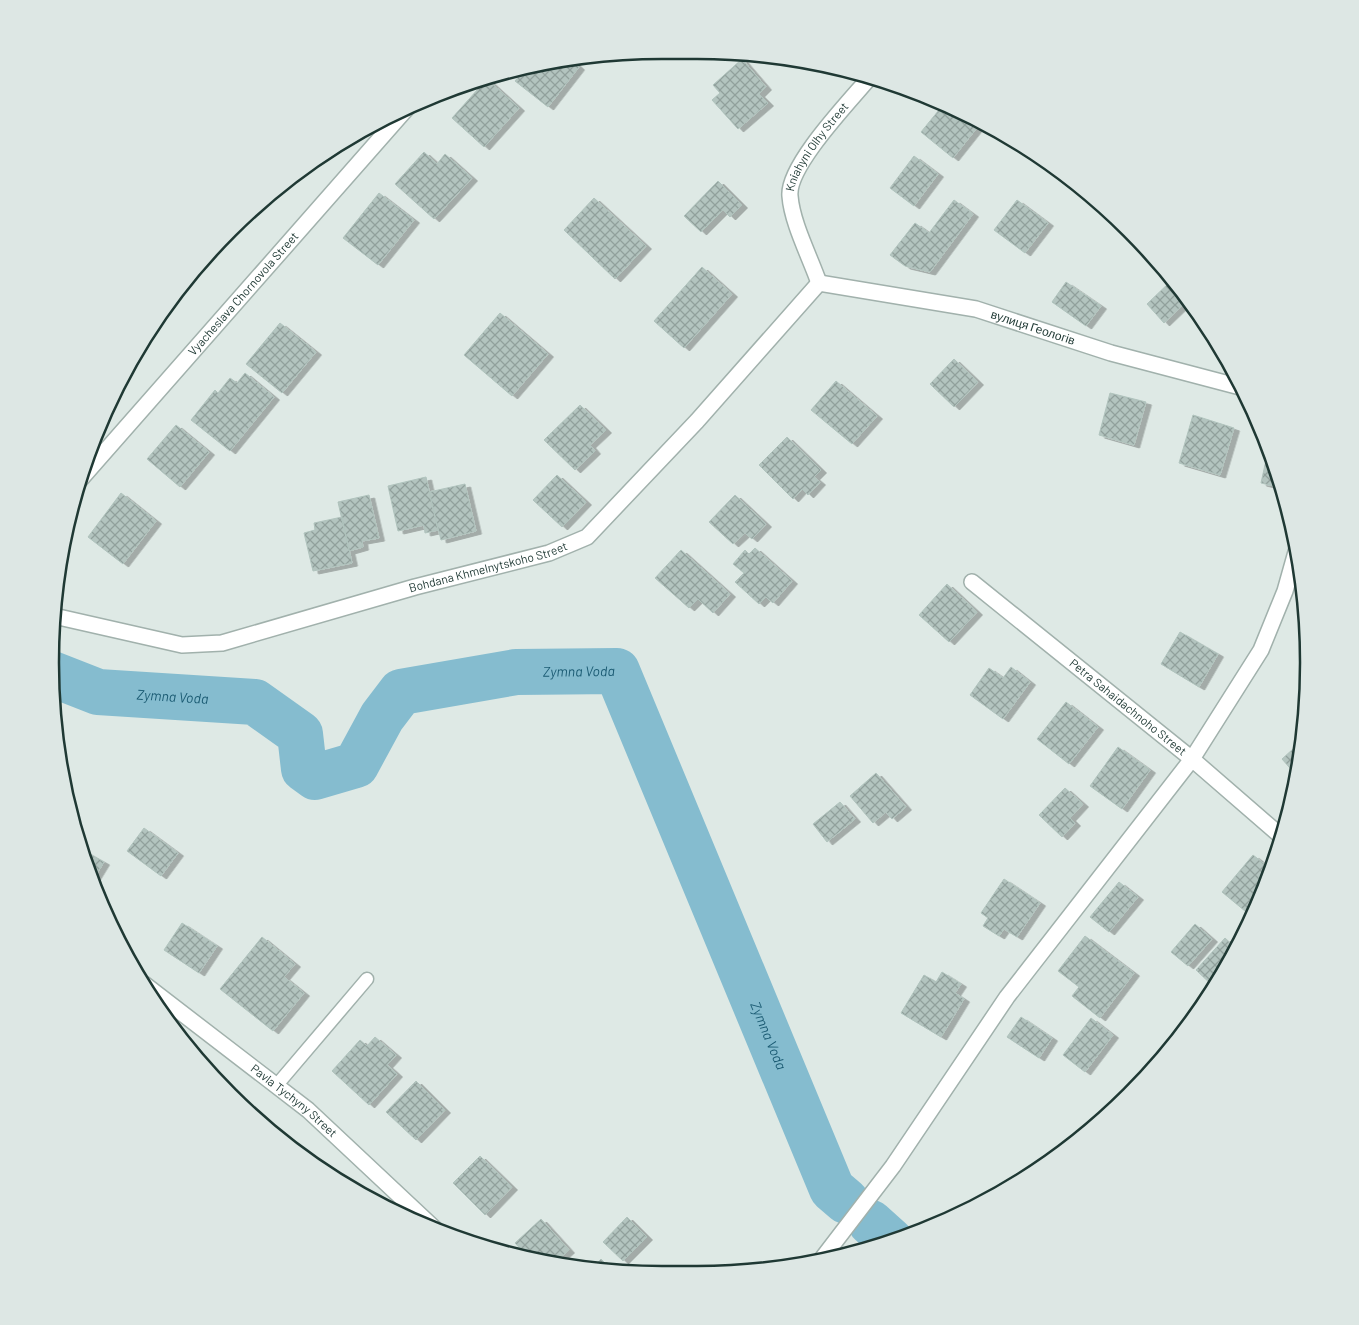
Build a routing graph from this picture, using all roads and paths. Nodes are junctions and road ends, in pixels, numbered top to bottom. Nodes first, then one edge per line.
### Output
1 (865, 83) edge
2 (394, 121) edge
3 (819, 283) junction
4 (1232, 385) edge
5 (91, 467) edge
6 (1292, 565) edge
7 (972, 582) dead end
8 (61, 617) edge
9 (1192, 759) junction
10 (1276, 832) edge
11 (367, 979) dead end
12 (160, 996) edge
13 (276, 1086) junction
14 (420, 1215) edge
15 (827, 1252) edge

1 - 3 street, Kniahyni Olhy Street
2 - 5 street, Vyacheslava Chornovola Street
3 - 4 street, вулиця Геологів
3 - 8 street, Bohdana Khmelnytskoho Street
6 - 9 street
7 - 9 street, Petra Sahaidachnoho Street
9 - 10 street, Petra Sahaidachnoho Street
9 - 15 street
11 - 13 lane
12 - 13 street, Pavla Tychyny Street
13 - 14 street, Pavla Tychyny Street

